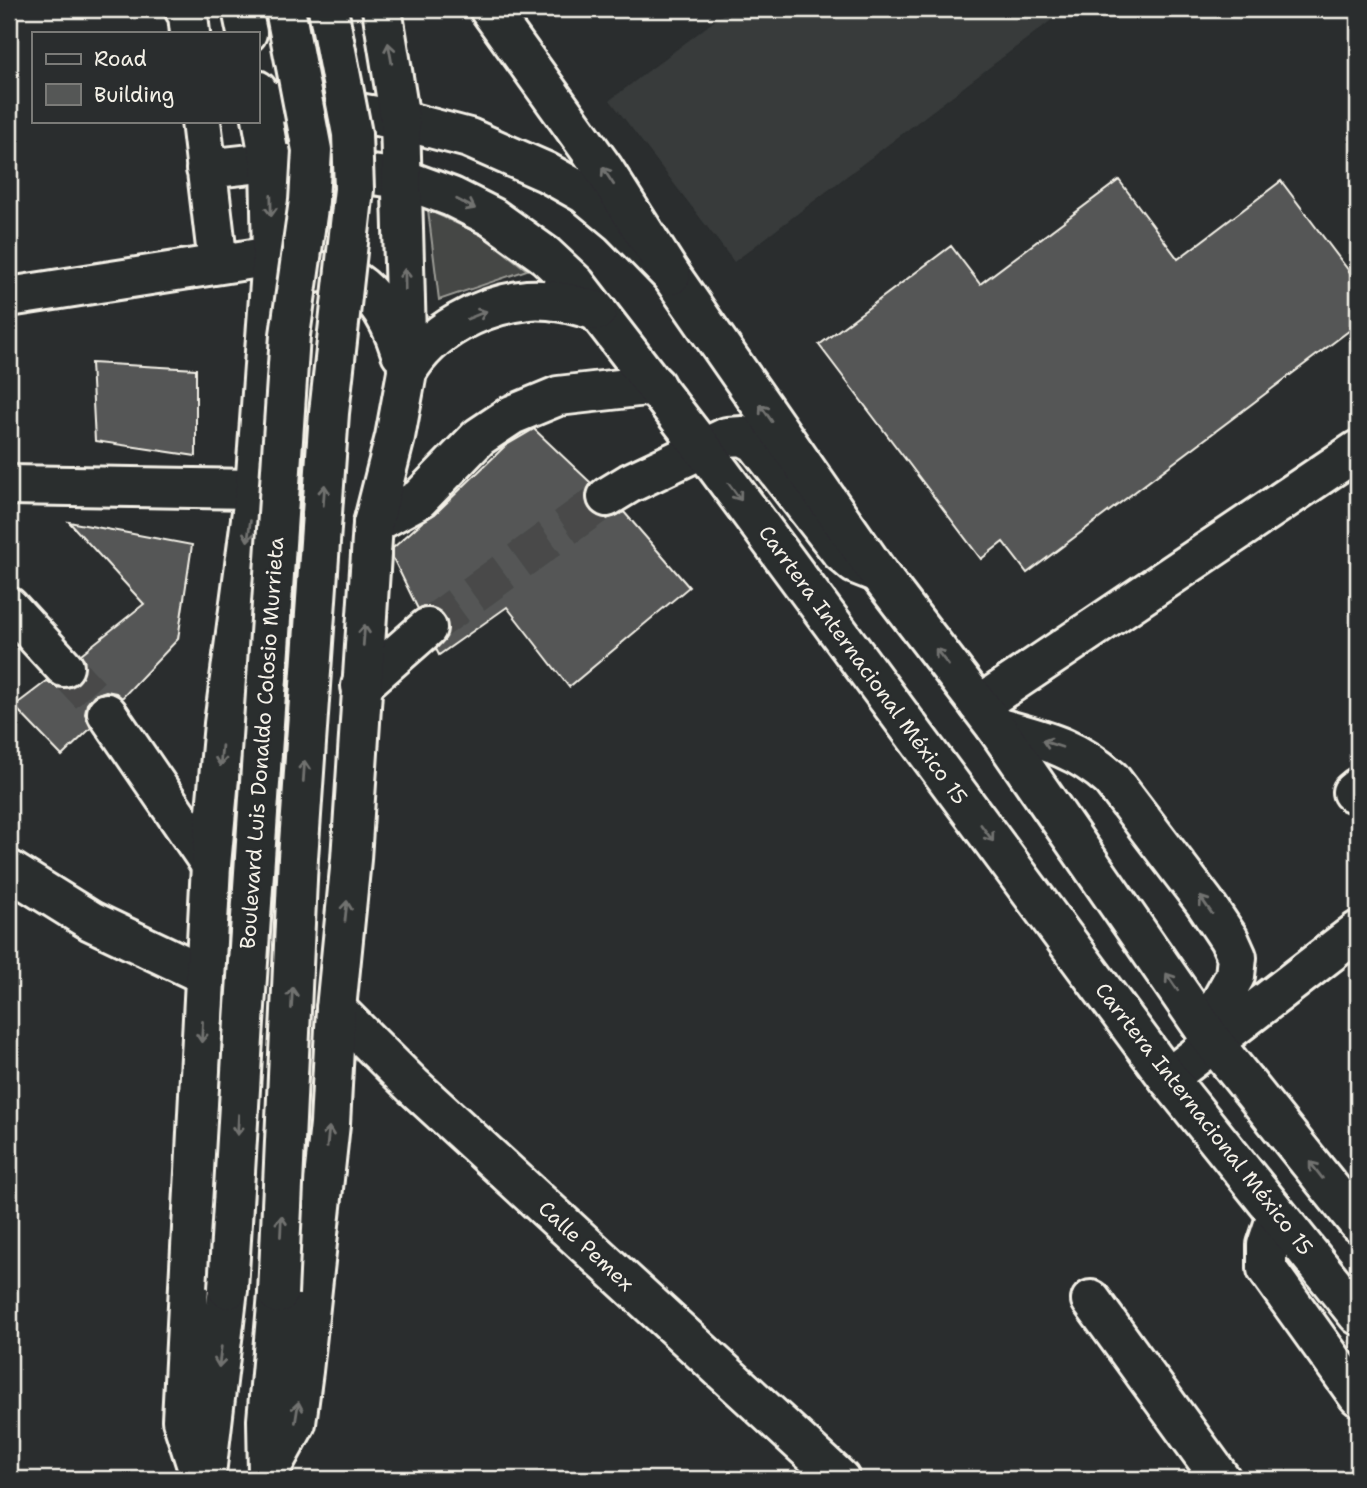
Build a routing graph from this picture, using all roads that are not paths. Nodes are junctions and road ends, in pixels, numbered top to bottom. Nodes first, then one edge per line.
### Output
1 (184, 9) edge
2 (242, 9) edge
3 (285, 9) edge
4 (328, 9) edge
5 (382, 9) edge
6 (489, 9) edge
7 (190, 32) edge
8 (247, 32) edge
9 (259, 97) edge
10 (259, 102) edge
11 (400, 120) junction
12 (201, 122) edge
13 (270, 162) junction
14 (206, 169) junction
15 (403, 179) junction
16 (272, 256) junction
17 (218, 264) junction
18 (671, 275) junction
19 (9, 297) edge
20 (597, 311) junction
21 (268, 313) junction
22 (407, 372) junction
23 (655, 385) junction
24 (704, 450) junction
25 (1358, 450) edge
26 (9, 485) edge
27 (255, 489) junction
28 (607, 497) tunnel mouth
29 (373, 523) junction
30 (878, 573) junction
31 (9, 607) edge
32 (427, 628) tunnel mouth
33 (64, 667) tunnel mouth
34 (361, 686) junction
35 (107, 713) tunnel mouth
36 (988, 716) junction
37 (211, 865) junction
38 (9, 870) edge
39 (1358, 931) edge
40 (205, 975) junction
41 (336, 1009) junction
42 (1209, 1037) junction
43 (1168, 1078) junction
44 (1277, 1215) junction
45 (1358, 1223) edge
46 (1091, 1300) dead end
47 (1358, 1315) edge
48 (1358, 1396) edge
49 (268, 1476) edge
50 (203, 1479) edge
51 (840, 1479) edge
52 (1222, 1479) edge

1 - 7 main road
2 - 8 main road
3 -> 50 main road, Boulevard Luis Donaldo Colosio Murrieta, bridge
49 -> 4 main road, Boulevard Luis Donaldo Colosio Murrieta, bridge
11 -> 5 main road
18 -> 6 main road
9 - 11 main road
10 - 13 main road
11 - 15 main road
11 - 18 main road
12 - 14 main road
13 - 14 main road, Carrtera Internacional México 15
13 - 15 main road, Carrtera Internacional México 15
13 -> 16 main road
14 - 17 main road
15 -> 20 main road, Carrtera Internacional México 15
22 -> 15 main road
16 - 17 main road
16 - 21 main road
17 - 19 main road
30 -> 18 main road
22 -> 20 main road
20 - 23 main road, Carrtera Internacional México 15
21 - 22 main road
21 - 27 main road
22 - 29 main road
23 - 24 main road, Carrtera Internacional México 15
23 - 29 main road
24 - 28 main road
24 - 30 main road
24 -> 43 main road, Carrtera Internacional México 15
25 - 36 main road
26 - 27 main road
27 -> 37 main road
34 -> 29 main road
36 -> 30 main road
31 - 33 main road
32 - 34 main road
41 -> 34 main road
35 - 37 main road
42 -> 36 main road
42 -> 36 main road
37 - 40 main road
38 - 40 main road
39 - 42 main road
40 -> 50 main road
49 -> 41 main road
41 - 51 main road, Calle Pemex
42 - 43 main road
45 -> 42 main road
43 - 44 main road, Carrtera Internacional México 15
44 - 47 main road, Carrtera Internacional México 15
44 - 48 main road
46 - 52 main road

